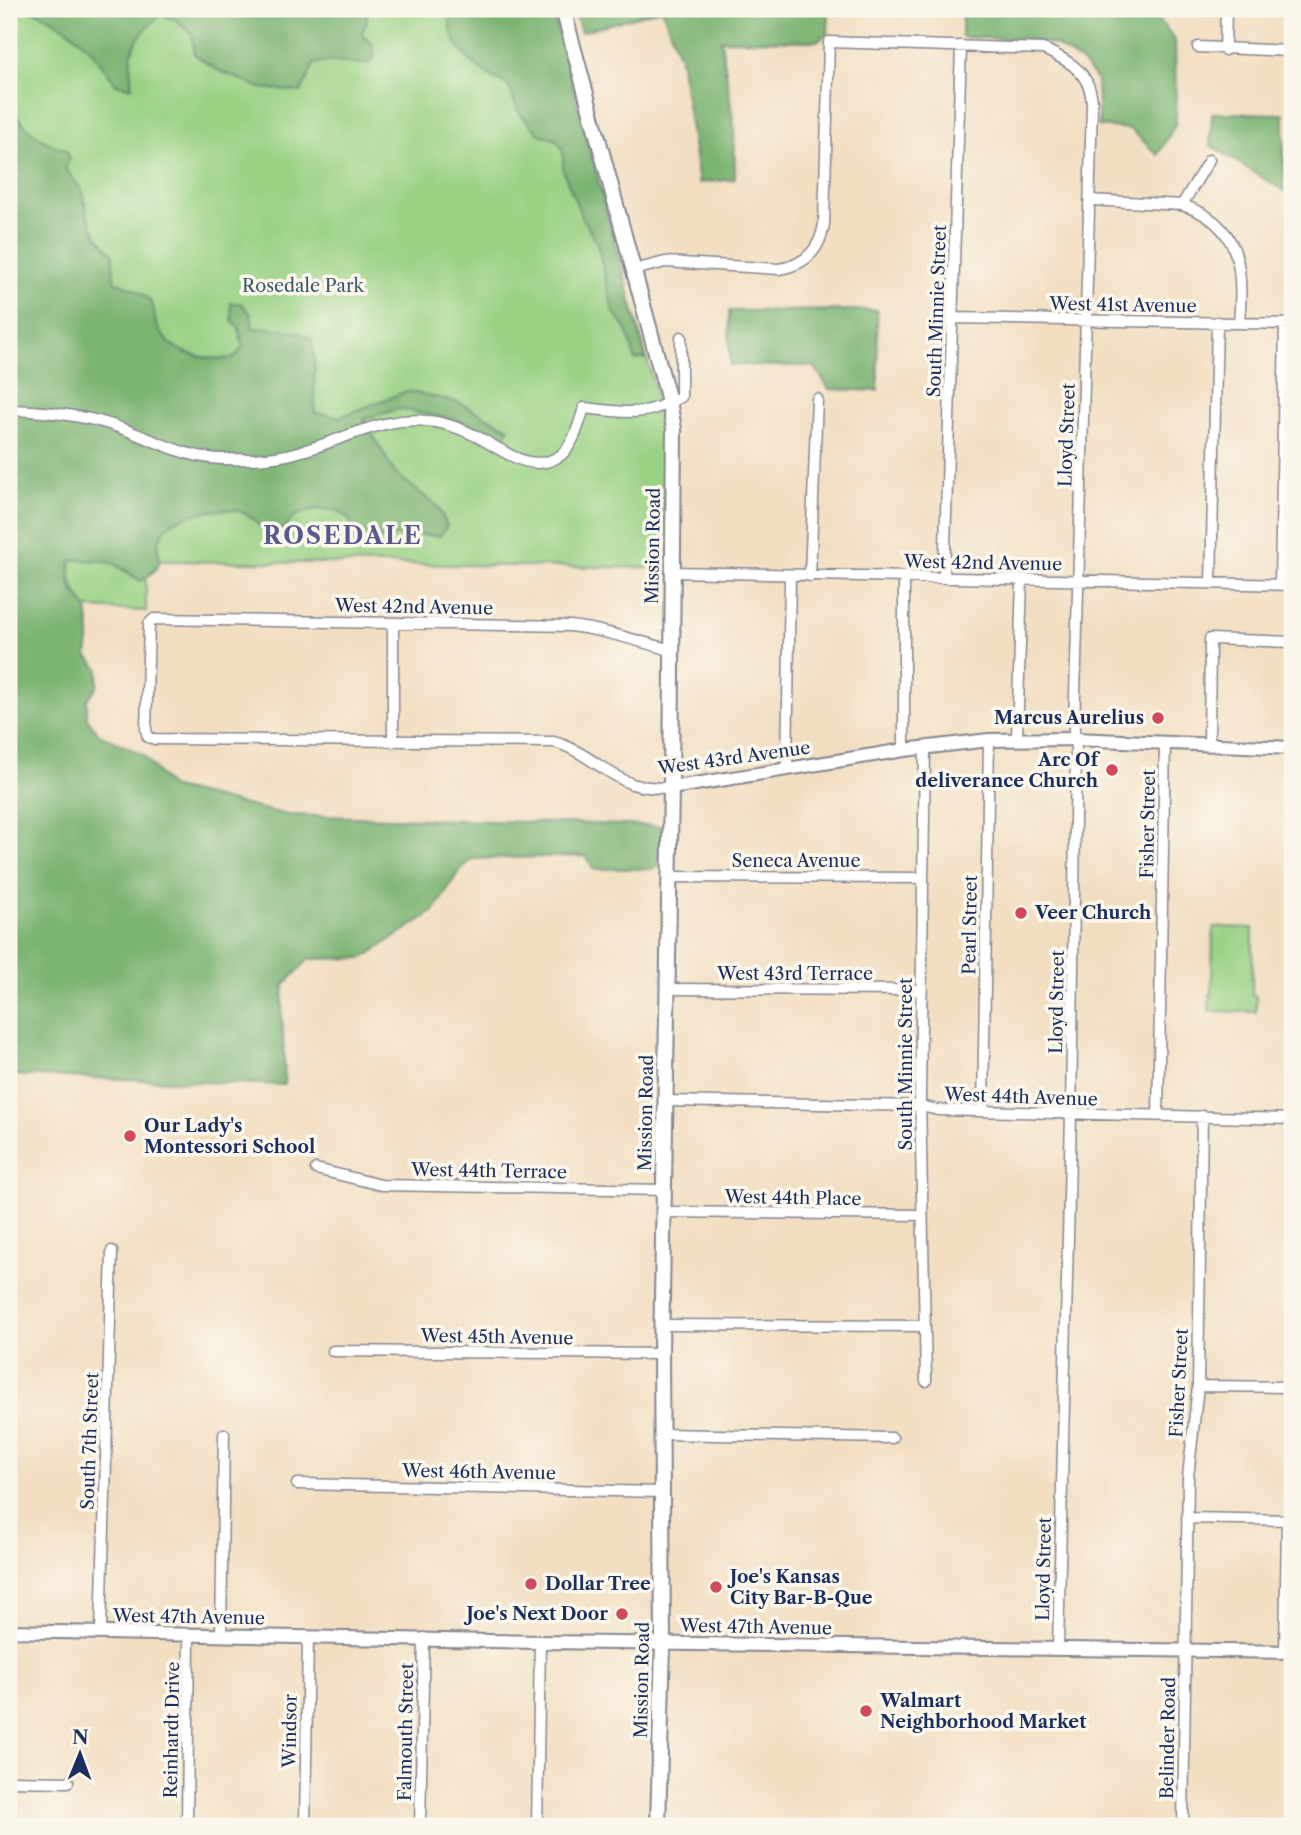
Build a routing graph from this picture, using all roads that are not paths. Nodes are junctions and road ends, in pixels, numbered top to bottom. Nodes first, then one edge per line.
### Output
1 (563, 9) edge
2 (1226, 9) edge
3 (961, 46) junction
4 (1198, 47) dead end
5 (1225, 50) junction
6 (1292, 51) edge
7 (1209, 160) dead end
8 (1090, 200) junction
9 (1182, 205) junction
10 (634, 270) junction
11 (953, 318) junction
12 (1086, 320) junction
13 (1217, 322) junction
14 (1239, 323) junction
15 (1288, 324) edge
16 (681, 337) dead end
17 (817, 399) dead end
18 (669, 401) junction
19 (9, 410) edge
20 (673, 572) junction
21 (790, 576) junction
22 (810, 576) junction
23 (904, 577) junction
24 (944, 578) junction
25 (1022, 579) junction
26 (1078, 580) junction
27 (1211, 583) junction
28 (1280, 584) junction
29 (1292, 584) edge
30 (393, 623) junction
31 (1292, 642) edge
32 (671, 650) junction
33 (148, 737) joint
34 (1017, 738) junction
35 (1074, 739) junction
36 (989, 740) junction
37 (393, 741) junction
38 (1165, 743) junction
39 (1209, 745) junction
40 (925, 747) junction
41 (1292, 748) edge
42 (904, 750) junction
43 (787, 769) junction
44 (671, 788) junction
45 (669, 877) junction
46 (923, 878) junction
47 (667, 989) junction
48 (922, 990) junction
49 (665, 1101) junction
50 (921, 1106) junction
51 (983, 1111) junction
52 (1071, 1115) junction
53 (1158, 1115) junction
54 (1202, 1116) junction
55 (1292, 1119) edge
56 (316, 1169) dead end
57 (664, 1191) junction
58 (663, 1212) junction
59 (921, 1215) junction
60 (112, 1251) dead end
61 (662, 1325) junction
62 (925, 1326) junction
63 (333, 1351) dead end
64 (661, 1354) junction
65 (926, 1381) dead end
66 (1198, 1386) junction
67 (1292, 1387) edge
68 (224, 1434) dead end
69 (661, 1434) junction
70 (892, 1438) dead end
71 (297, 1484) dead end
72 (661, 1492) junction
73 (1188, 1518) junction
74 (1290, 1520) edge
75 (9, 1631) edge
76 (101, 1632) junction
77 (189, 1634) junction
78 (221, 1636) junction
79 (308, 1637) junction
80 (424, 1638) junction
81 (540, 1642) junction
82 (663, 1643) junction
83 (1058, 1647) junction
84 (1185, 1651) junction
85 (1289, 1652) edge
86 (9, 1782) edge
87 (68, 1783) dead end
88 (187, 1826) edge
89 (305, 1826) edge
90 (419, 1826) edge
91 (537, 1826) edge
92 (658, 1826) edge
93 (1182, 1826) edge

1 - 10 main road, Mission Road
2 - 5 street
3 - 8 street, Lloyd Street
3 - 10 street
3 - 11 street, South Minnie Street
4 - 5 street
5 - 6 street
7 - 9 street
8 - 9 street
8 - 12 street, Lloyd Street
9 - 14 street
10 - 18 main road, Mission Road
11 - 12 street, West 41st Avenue
11 - 24 street, South Minnie Street
12 - 13 street, West 41st Avenue
12 - 26 street, Lloyd Street
13 - 14 street, West 41st Avenue
13 - 27 street
14 - 15 street, West 41st Avenue
15 - 28 street
16 - 18 street
17 - 22 street
18 - 19 street
18 - 20 main road, Mission Road
20 - 21 street, West 42nd Avenue
20 - 32 main road, Mission Road
21 - 22 street, West 42nd Avenue
21 - 43 street
22 - 23 street, West 42nd Avenue
23 - 24 street, West 42nd Avenue
23 - 42 street
24 - 25 street, West 42nd Avenue
25 - 26 street, West 42nd Avenue
25 - 34 street
26 - 27 street, West 42nd Avenue
26 - 35 street, Lloyd Street
27 - 28 street, West 42nd Avenue
28 - 29 street, West 42nd Avenue
30 - 32 street, West 42nd Avenue
30 - 33 street, West 42nd Avenue
30 - 37 street
31 - 39 street
32 - 44 main road, Mission Road
33 - 37 street, West 43rd Avenue
34 - 35 street, West 43rd Avenue
34 - 36 street, West 43rd Avenue
35 - 38 street, West 43rd Avenue
35 - 52 street, Lloyd Street
36 - 40 street, West 43rd Avenue
36 - 51 street, Pearl Street
37 - 44 street, West 43rd Avenue
38 - 39 street, West 43rd Avenue
38 - 53 street, Fisher Street
39 - 41 street, West 43rd Avenue
40 - 42 street, West 43rd Avenue
40 - 46 street, South Minnie Street
42 - 43 street, West 43rd Avenue
43 - 44 street, West 43rd Avenue
44 - 45 main road, Mission Road
45 - 46 street, Seneca Avenue
45 - 47 main road, Mission Road
46 - 48 street, South Minnie Street
47 - 48 street, West 43rd Terrace
47 - 49 main road, Mission Road
48 - 50 street, South Minnie Street
49 - 50 street, West 44th Avenue
49 - 57 main road, Mission Road
50 - 51 street, West 44th Avenue
50 - 59 street, South Minnie Street
51 - 52 street, West 44th Avenue
52 - 53 street, West 44th Avenue
52 - 83 street, Lloyd Street
53 - 54 street, West 44th Avenue
54 - 55 street, West 44th Avenue
54 - 66 street, Fisher Street
56 - 57 street, West 44th Terrace
57 - 58 main road, Mission Road
58 - 59 street, West 44th Place
58 - 61 main road, Mission Road
59 - 62 street, South Minnie Street
60 - 76 street, South 7th Street
61 - 62 street
61 - 64 main road, Mission Road
62 - 65 street, South Minnie Street
63 - 64 street, West 45th Avenue
64 - 69 main road, Mission Road
66 - 67 street
66 - 73 street, Fisher Street
68 - 78 street
69 - 70 street
69 - 72 main road, Mission Road
71 - 72 street, West 46th Avenue
72 - 82 main road, Mission Road
73 - 74 street
73 - 84 street, Fisher Street
74 - 85 street
75 - 76 street, West 47th Avenue
76 - 77 street, West 47th Avenue
77 - 78 street, West 47th Avenue
77 - 88 street, Reinhardt Drive
78 - 79 street, West 47th Avenue
79 - 80 street, West 47th Avenue
79 - 89 street, Windsor
80 - 81 street, West 47th Avenue
80 - 90 street, Falmouth Street
81 - 82 street, West 47th Avenue
81 - 91 street
82 - 83 street, West 47th Avenue
82 - 92 main road, Mission Road
83 - 84 street, West 47th Avenue
84 - 85 street, West 47th Avenue
84 - 93 street, Belinder Road
86 - 87 street

